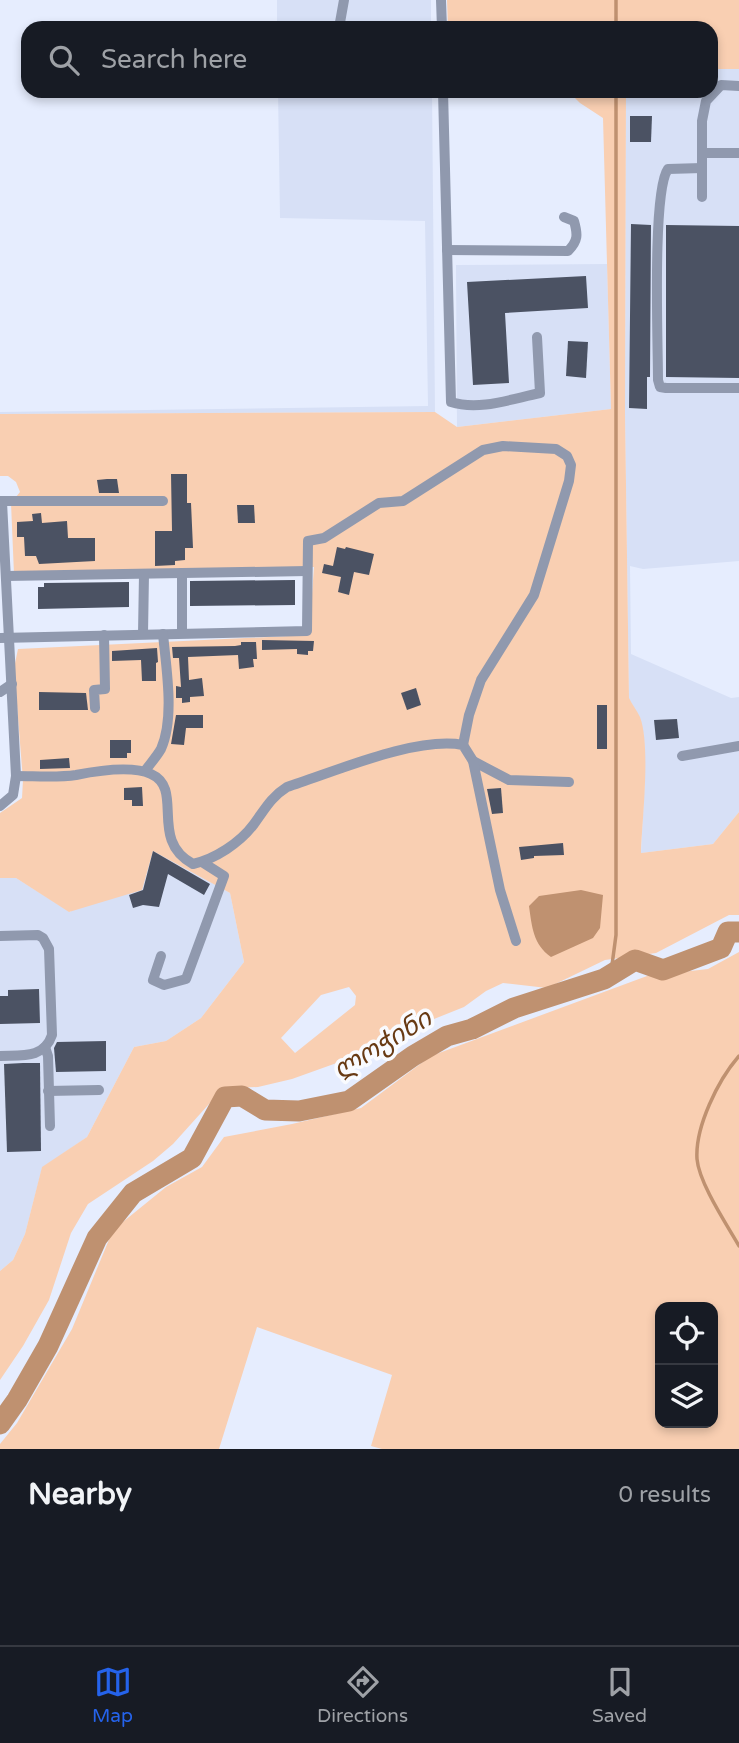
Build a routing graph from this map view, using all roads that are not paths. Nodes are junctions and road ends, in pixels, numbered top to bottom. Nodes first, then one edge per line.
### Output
1 (344, 0) edge
2 (441, 0) edge
3 (340, 21) edge
4 (442, 21) edge
5 (739, 86) edge
6 (718, 88) edge
7 (443, 98) edge
8 (709, 98) edge
9 (702, 153) junction
10 (739, 153) edge
11 (702, 168) junction
12 (702, 197) dead end
13 (564, 216) dead end
14 (447, 250) junction
15 (537, 337) dead end
16 (739, 388) edge
17 (163, 500) dead end
18 (1, 504) edge
19 (307, 571) junction
20 (181, 573) junction
21 (144, 574) junction
22 (6, 576) junction
23 (182, 633) junction
24 (144, 634) junction
25 (163, 634) junction
26 (104, 635) junction
27 (5, 638) edge
28 (12, 684) junction
29 (0, 692) edge
30 (95, 708) dead end
31 (463, 745) junction
32 (739, 746) edge
33 (682, 757) dead end
34 (473, 761) junction
35 (145, 771) junction
36 (16, 776) junction
37 (569, 782) dead end
38 (0, 806) edge
39 (202, 862) junction
40 (0, 936) edge
41 (516, 941) dead end
42 (161, 956) dead end
43 (45, 1048) junction
44 (0, 1056) edge
45 (99, 1090) dead end
46 (48, 1091) junction
47 (50, 1126) dead end

1 - 3 street
2 - 4 street
5 - 6 street
7 - 14 street
8 - 9 street
9 - 10 street
9 - 11 street
11 - 12 street
11 - 16 street
13 - 14 street
14 - 15 street
17 - 18 street
18 - 22 street
19 - 20 street
19 - 23 street
19 - 31 street
20 - 21 street
20 - 23 street
21 - 22 street
21 - 24 street
22 - 27 street
23 - 25 street
24 - 25 street
24 - 26 street
25 - 35 street
26 - 27 street
26 - 30 street
27 - 28 street
28 - 29 street
28 - 36 street
31 - 34 street
31 - 39 street
32 - 33 street
34 - 37 street
34 - 41 street
35 - 36 street
35 - 39 street
36 - 38 street
39 - 42 street
40 - 43 street
43 - 44 street
43 - 46 street
45 - 46 street
46 - 47 street

